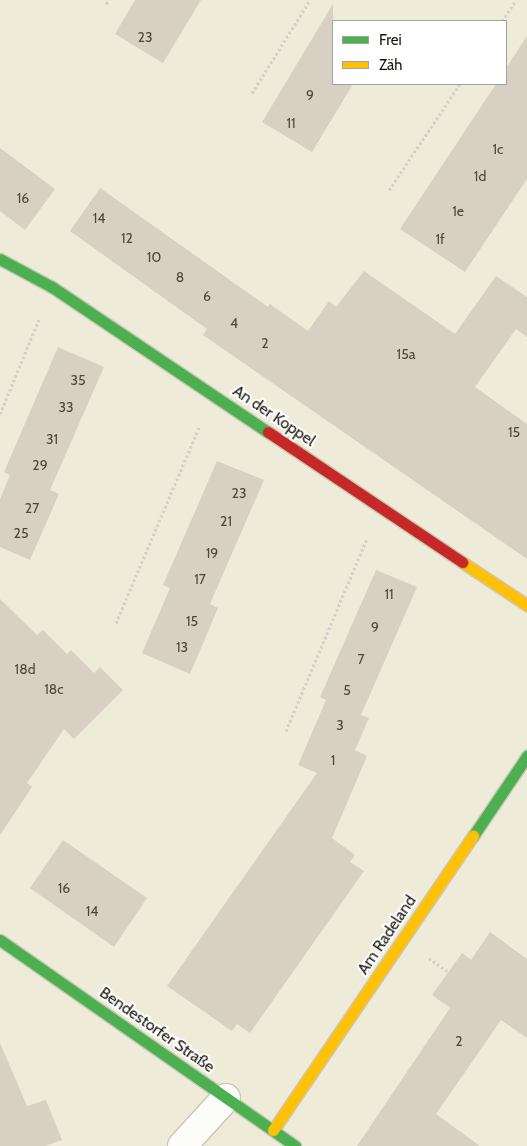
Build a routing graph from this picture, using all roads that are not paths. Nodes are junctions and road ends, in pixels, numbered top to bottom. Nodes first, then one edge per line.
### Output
1 (0, 259) edge
2 (527, 605) edge
3 (527, 756) edge
4 (0, 940) edge
5 (226, 1098) junction
6 (273, 1130) junction
7 (182, 1146) edge
8 (295, 1146) edge

1 - 2 street, An der Koppel
3 - 6 street, Am Radeland
4 - 5 street, Bendestorfer Straße
5 - 6 street, Bendestorfer Straße
5 - 7 street
6 - 8 street, Bendestorfer Straße

